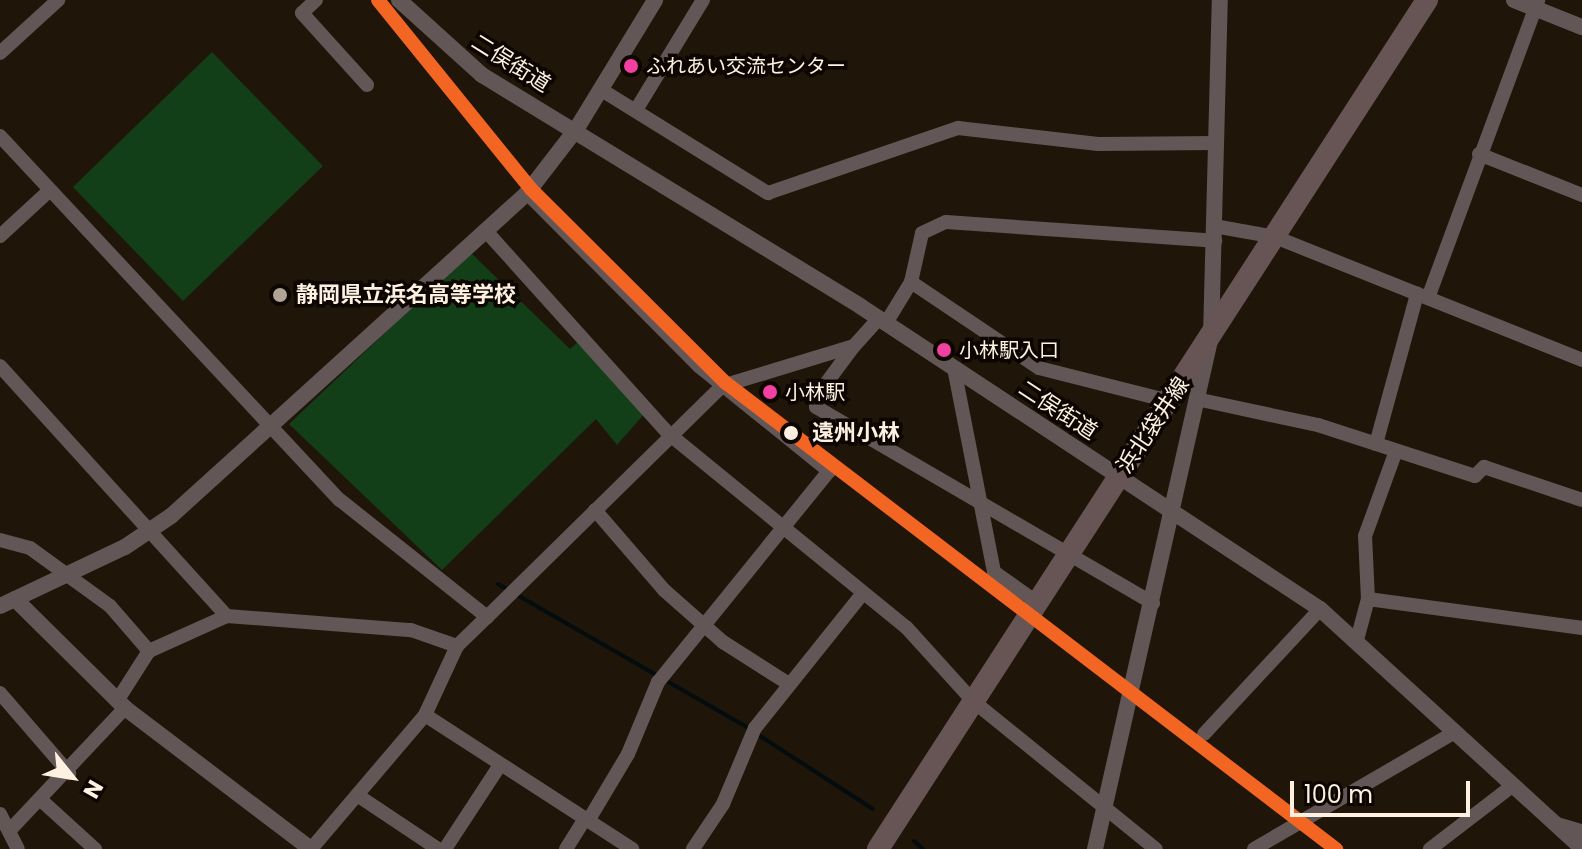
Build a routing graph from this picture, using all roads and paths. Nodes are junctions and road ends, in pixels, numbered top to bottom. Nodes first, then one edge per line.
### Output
1 (58, 0) edge
2 (316, 0) edge
3 (399, 0) edge
4 (655, 0) edge
5 (703, 0) edge
6 (1220, 0) edge
7 (1427, 0) edge
8 (1514, 0) edge
9 (1536, 4) edge
10 (1582, 27) edge
11 (0, 53) edge
12 (367, 85) dead end
13 (600, 89) junction
14 (636, 110) junction
15 (577, 128) junction
16 (0, 136) edge
17 (1216, 143) junction
18 (1479, 154) junction
19 (49, 191) junction
20 (527, 193) junction
21 (1582, 195) edge
22 (486, 231) junction
23 (1214, 234) junction
24 (0, 236) edge
25 (1275, 237) junction
26 (911, 282) junction
27 (1422, 296) junction
28 (882, 321) junction
29 (1211, 336) junction
30 (854, 346) junction
31 (1582, 360) edge
32 (0, 366) edge
33 (954, 368) junction
34 (722, 386) junction
35 (1201, 400) junction
36 (1169, 401) junction
37 (269, 427) junction
38 (669, 434) junction
39 (1376, 444) junction
40 (1396, 451) junction
41 (1119, 476) junction
42 (1582, 500) edge
43 (978, 501) junction
44 (595, 510) junction
45 (1175, 513) junction
46 (784, 528) junction
47 (150, 531) junction
48 (0, 540) edge
49 (1071, 552) junction
50 (65, 576) junction
51 (863, 593) junction
52 (1368, 599) junction
53 (7, 602) edge
54 (1038, 603) junction
55 (1153, 603) junction
56 (1320, 609) junction
57 (227, 616) junction
58 (487, 617) junction
59 (704, 625) junction
60 (1582, 628) edge
61 (1357, 640) junction
62 (457, 646) junction
63 (149, 651) junction
64 (789, 684) junction
65 (0, 693) edge
66 (973, 701) junction
67 (121, 704) junction
68 (425, 715) junction
69 (1453, 733) junction
70 (1204, 734) dead end
71 (500, 765) junction
72 (69, 773) junction
73 (1512, 786) junction
74 (357, 795) junction
75 (42, 801) junction
76 (1105, 807) junction
77 (0, 814) edge
78 (587, 820) junction
79 (1556, 824) junction
80 (10, 830) junction
81 (1582, 831) edge
82 (1582, 848) edge
83 (18, 849) edge
84 (95, 849) edge
85 (311, 849) edge
86 (438, 849) edge
87 (445, 849) edge
88 (566, 849) edge
89 (632, 849) edge
90 (693, 849) edge
91 (878, 849) edge
92 (1095, 849) edge
93 (1156, 849) edge
94 (1254, 849) edge
95 (1430, 849) edge

1 - 11 street
2 - 12 street
3 - 15 street, 二俣街道
4 - 13 street
5 - 14 street
6 - 17 street
7 - 25 main road, 浜北袋井線
8 - 9 street
9 - 10 street
9 - 18 street
13 - 14 street
13 - 15 street
14 - 17 street
15 - 20 street
15 - 28 street, 二俣街道
16 - 19 street
17 - 23 street
18 - 21 street
18 - 27 street
19 - 24 street
19 - 37 street
20 - 22 street
20 - 34 street
22 - 37 street
22 - 38 street
23 - 25 street
23 - 26 street
23 - 29 street
25 - 27 street
25 - 29 main road, 浜北袋井線
26 - 28 street
26 - 36 street
27 - 31 street
27 - 39 street
28 - 30 street
28 - 33 street, 二俣街道
29 - 35 street
29 - 36 main road, 浜北袋井線
30 - 34 street
30 - 43 street
32 - 47 street
33 - 41 street, 二俣街道
33 - 43 street
34 - 38 street
34 - 46 street
35 - 39 street
35 - 45 street
36 - 41 main road, 浜北袋井線
37 - 47 street
37 - 58 street
38 - 44 street
38 - 46 street
39 - 40 street
40 - 42 street
40 - 52 street
41 - 45 street, 二俣街道
41 - 49 main road, 浜北袋井線
43 - 49 street
43 - 54 street
44 - 58 street
44 - 59 street
45 - 55 street
45 - 56 street, 二俣街道
46 - 51 street
46 - 59 street
47 - 50 street
47 - 57 street
48 - 50 street
49 - 54 main road, 浜北袋井線
49 - 55 street
50 - 53 street
50 - 63 street
51 - 64 street
51 - 66 street
52 - 60 street
52 - 61 street
53 - 67 street
54 - 66 main road, 浜北袋井線
55 - 76 street
56 - 61 street, 二俣街道
56 - 70 street
57 - 62 street
57 - 63 street
58 - 62 street
59 - 64 street
59 - 78 street
61 - 69 street, 二俣街道
62 - 68 street
63 - 67 street
64 - 90 street
65 - 72 street
66 - 76 street
66 - 91 main road, 浜北袋井線
67 - 72 street
67 - 85 street
68 - 71 street
68 - 74 street
69 - 73 street, 二俣街道
69 - 94 street
71 - 78 street
71 - 87 street
72 - 75 street
73 - 79 street, 二俣街道
73 - 95 street
74 - 85 street
74 - 86 street
75 - 80 street
75 - 84 street
76 - 92 street
76 - 93 street
77 - 80 street
78 - 88 street
78 - 89 street
79 - 81 street
79 - 82 street, 二俣街道
80 - 83 street

